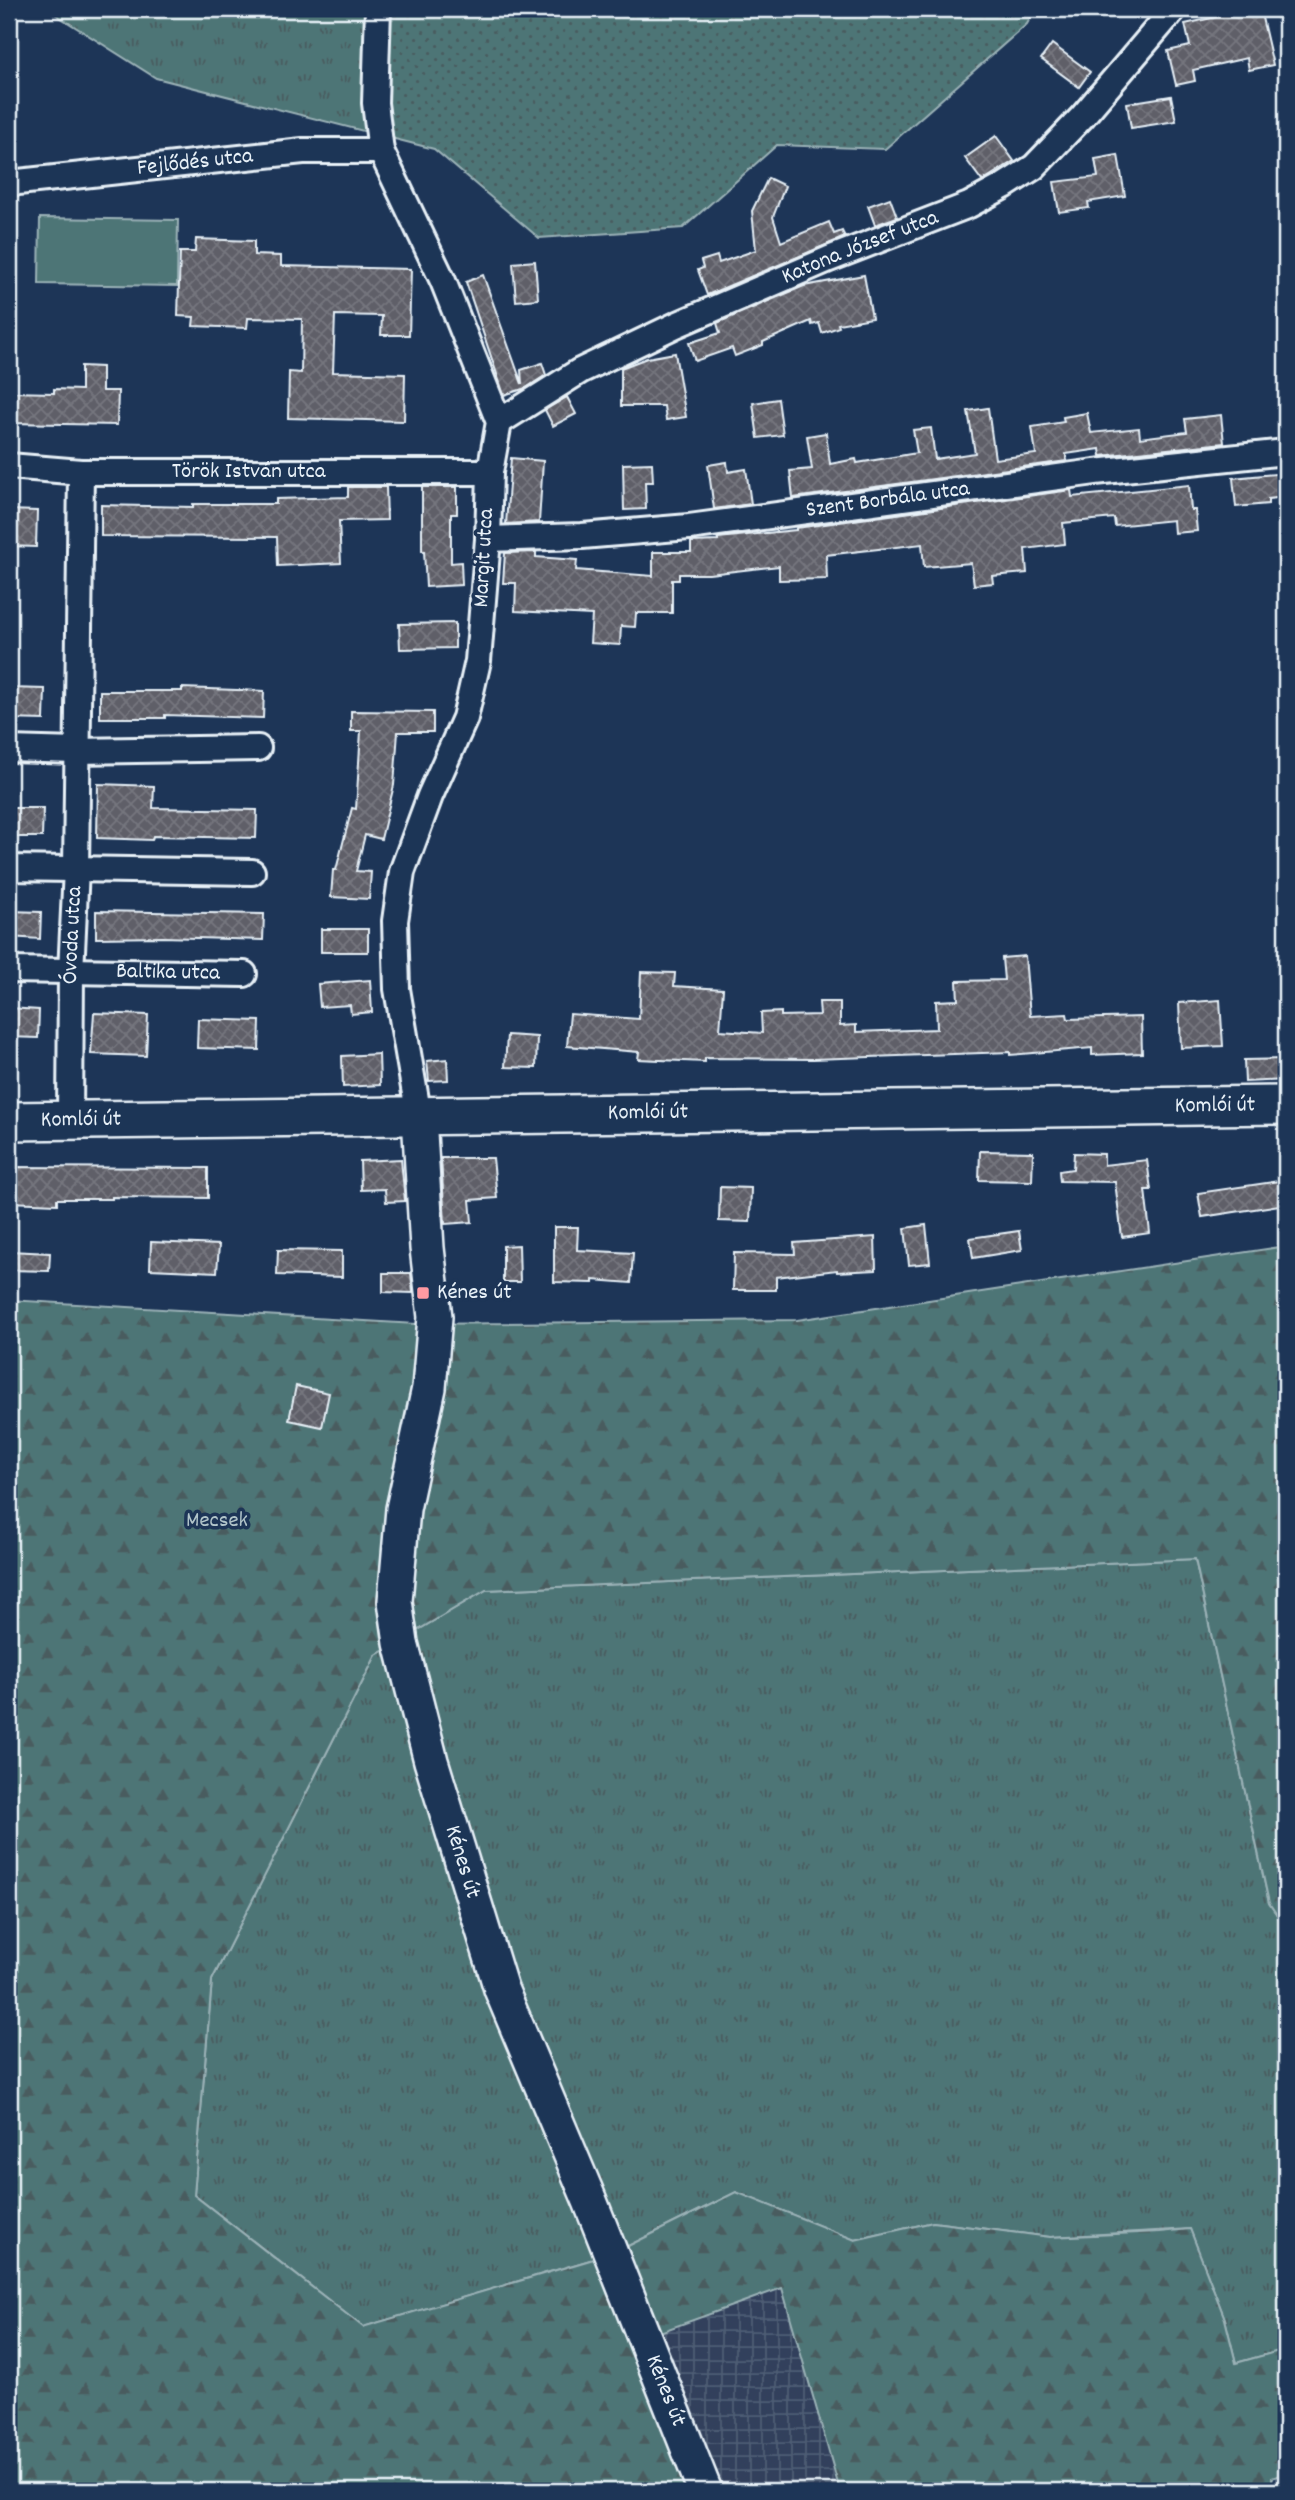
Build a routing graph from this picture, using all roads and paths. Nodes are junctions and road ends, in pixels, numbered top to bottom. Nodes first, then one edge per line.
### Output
1 (378, 9) edge
2 (1174, 9) edge
3 (381, 151) junction
4 (9, 183) edge
5 (499, 422) junction
6 (1286, 452) edge
7 (9, 466) edge
8 (81, 472) junction
9 (490, 472) junction
10 (488, 539) junction
11 (258, 748) dead end
12 (9, 749) edge
13 (76, 751) junction
14 (9, 868) edge
15 (76, 869) junction
16 (253, 873) dead end
17 (9, 970) edge
18 (71, 972) junction
19 (244, 974) dead end
20 (1286, 1105) edge
21 (419, 1117) junction
22 (9, 1121) edge
23 (70, 1121) junction
24 (705, 2491) edge

1 - 3 street
2 - 5 street, Katona József utca
3 - 4 street, Fejlődés utca
3 - 5 street
5 - 9 street, Margit utca
6 - 10 street, Szent Borbála utca
7 - 8 street, Török István utca
8 - 9 street, Török István utca
8 - 13 street, Óvoda utca
9 - 10 street, Margit utca
10 - 21 street, Margit utca
11 - 13 street
12 - 13 street
13 - 15 street, Óvoda utca
14 - 15 street
15 - 16 street
15 - 18 street, Óvoda utca
17 - 18 street, Baltika utca
18 - 19 street, Baltika utca
18 - 23 street, Óvoda utca
20 - 21 main road, Komlói út
21 - 23 main road, Komlói út
21 - 24 street, Kénes út
22 - 23 main road, Komlói út

